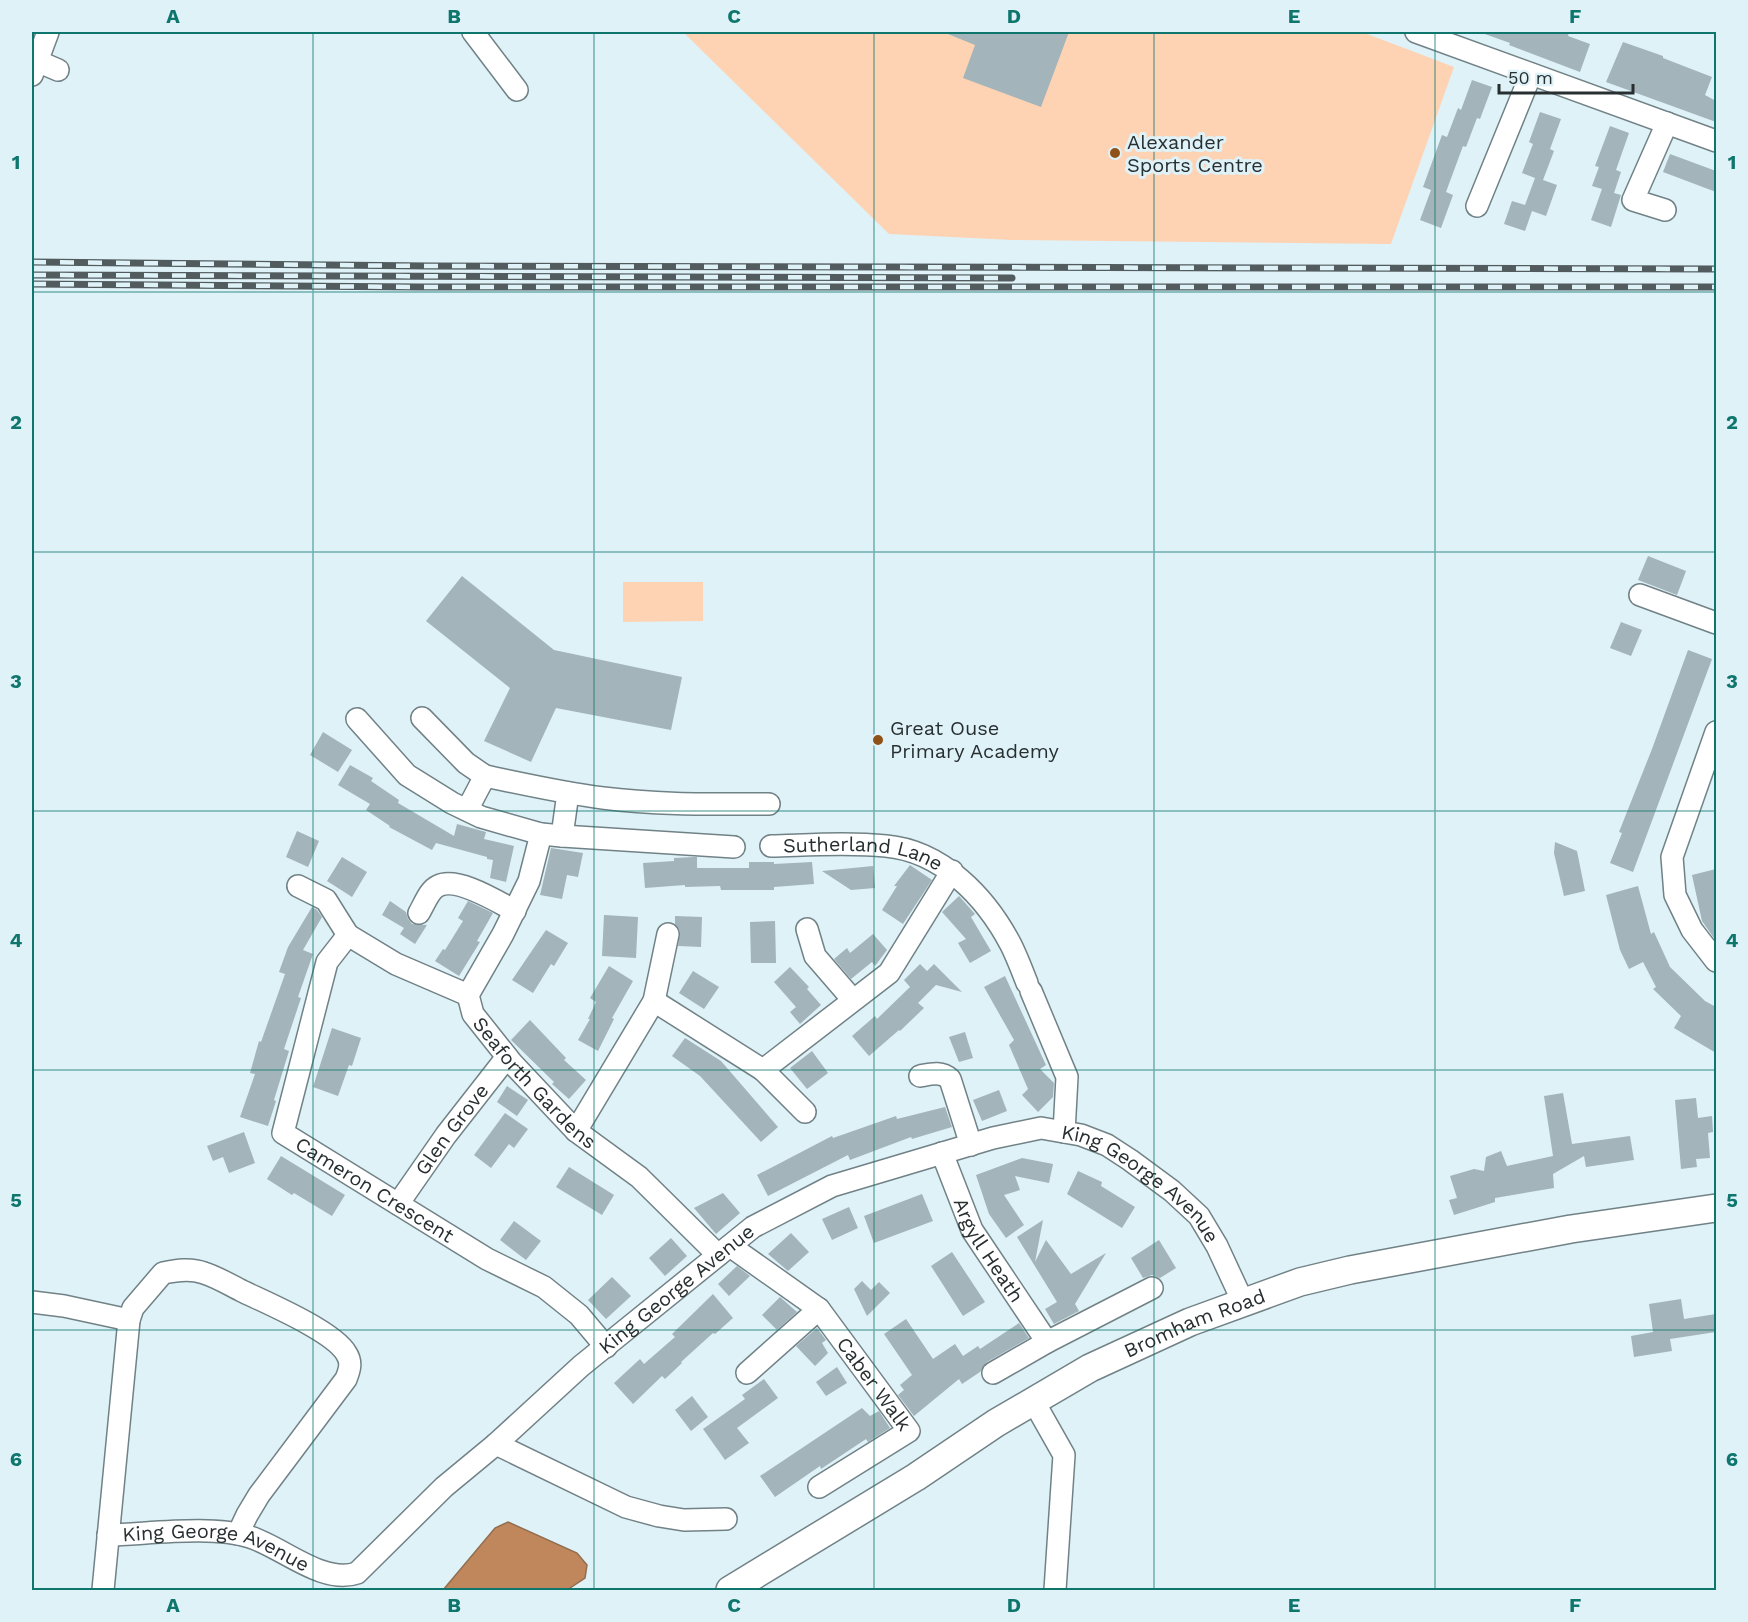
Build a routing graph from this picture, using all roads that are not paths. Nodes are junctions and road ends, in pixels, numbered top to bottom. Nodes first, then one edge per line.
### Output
1 (473, 32) edge
2 (1416, 32) edge
3 (44, 33) edge
4 (34, 68) edge
5 (58, 70) dead end
6 (1531, 74) junction
7 (517, 90) dead end
8 (1667, 123) junction
9 (1716, 141) edge
10 (1477, 206) dead end
11 (1665, 210) dead end
12 (1640, 595) dead end
13 (1716, 623) edge
14 (422, 718) dead end
15 (357, 719) dead end
16 (1716, 732) edge
17 (485, 776) junction
18 (568, 793) junction
19 (769, 804) dead end
20 (467, 810) junction
21 (541, 834) junction
22 (562, 837) junction
23 (771, 846) dead end
24 (734, 847) dead end
25 (952, 871) junction
26 (298, 886) dead end
27 (515, 911) junction
28 (419, 913) dead end
29 (807, 929) dead end
30 (668, 934) dead end
31 (348, 935) junction
32 (1716, 961) edge
33 (468, 995) junction
34 (853, 1000) junction
35 (654, 1001) junction
36 (507, 1057) junction
37 (763, 1070) junction
38 (920, 1076) dead end
39 (805, 1112) dead end
40 (576, 1131) junction
41 (1064, 1132) junction
42 (970, 1144) junction
43 (942, 1153) junction
44 (398, 1204) junction
45 (1716, 1208) edge
46 (724, 1251) junction
47 (1152, 1288) dead end
48 (32, 1302) edge
49 (1243, 1302) junction
50 (819, 1310) junction
51 (129, 1320) junction
52 (1047, 1342) junction
53 (606, 1347) junction
54 (747, 1373) dead end
55 (993, 1373) dead end
56 (1034, 1402) junction
57 (496, 1444) junction
58 (819, 1487) dead end
59 (726, 1519) dead end
60 (238, 1534) junction
61 (108, 1535) junction
62 (338, 1583) edge
63 (103, 1590) edge
64 (730, 1590) edge
65 (1055, 1590) edge

1 - 7 street
2 - 6 street
3 - 4 street
4 - 5 street
6 - 8 street
6 - 10 street
8 - 9 street
8 - 11 street
12 - 13 street
14 - 17 street
15 - 20 street
16 - 32 street
17 - 18 street
17 - 20 street
18 - 19 street
18 - 22 street
20 - 21 street
21 - 22 street
21 - 27 street, Seaforth Gardens
22 - 24 street
23 - 25 street, Sutherland Lane
25 - 34 street, Sutherland Lane
25 - 41 street, Sutherland Lane
26 - 31 street
27 - 28 street
27 - 33 street, Seaforth Gardens
29 - 34 street
30 - 35 street
31 - 33 street
31 - 44 street, Cameron Crescent
33 - 36 street, Seaforth Gardens
34 - 37 street, Sutherland Lane
35 - 37 street
35 - 40 street
36 - 40 street, Seaforth Gardens
36 - 44 street, Glen Grove
37 - 39 street
38 - 42 street
40 - 46 street, Seaforth Gardens
41 - 42 street, King George Avenue
41 - 49 street, King George Avenue
42 - 43 street, King George Avenue
43 - 46 street, King George Avenue
43 - 52 street, Argyll Heath
44 - 53 street, Cameron Crescent
45 - 49 main road, Bromham Road
46 - 50 street, Caber Walk
46 - 53 street, King George Avenue
47 - 52 street
48 - 51 street
49 - 56 main road, Bromham Road
50 - 54 street
50 - 58 street, Caber Walk
51 - 60 street
51 - 61 street
52 - 55 street
53 - 57 street, King George Avenue
56 - 64 main road, Bromham Road
56 - 65 street
57 - 59 street
57 - 62 street, King George Avenue
60 - 61 street, King George Avenue
60 - 62 street, King George Avenue
61 - 63 street

